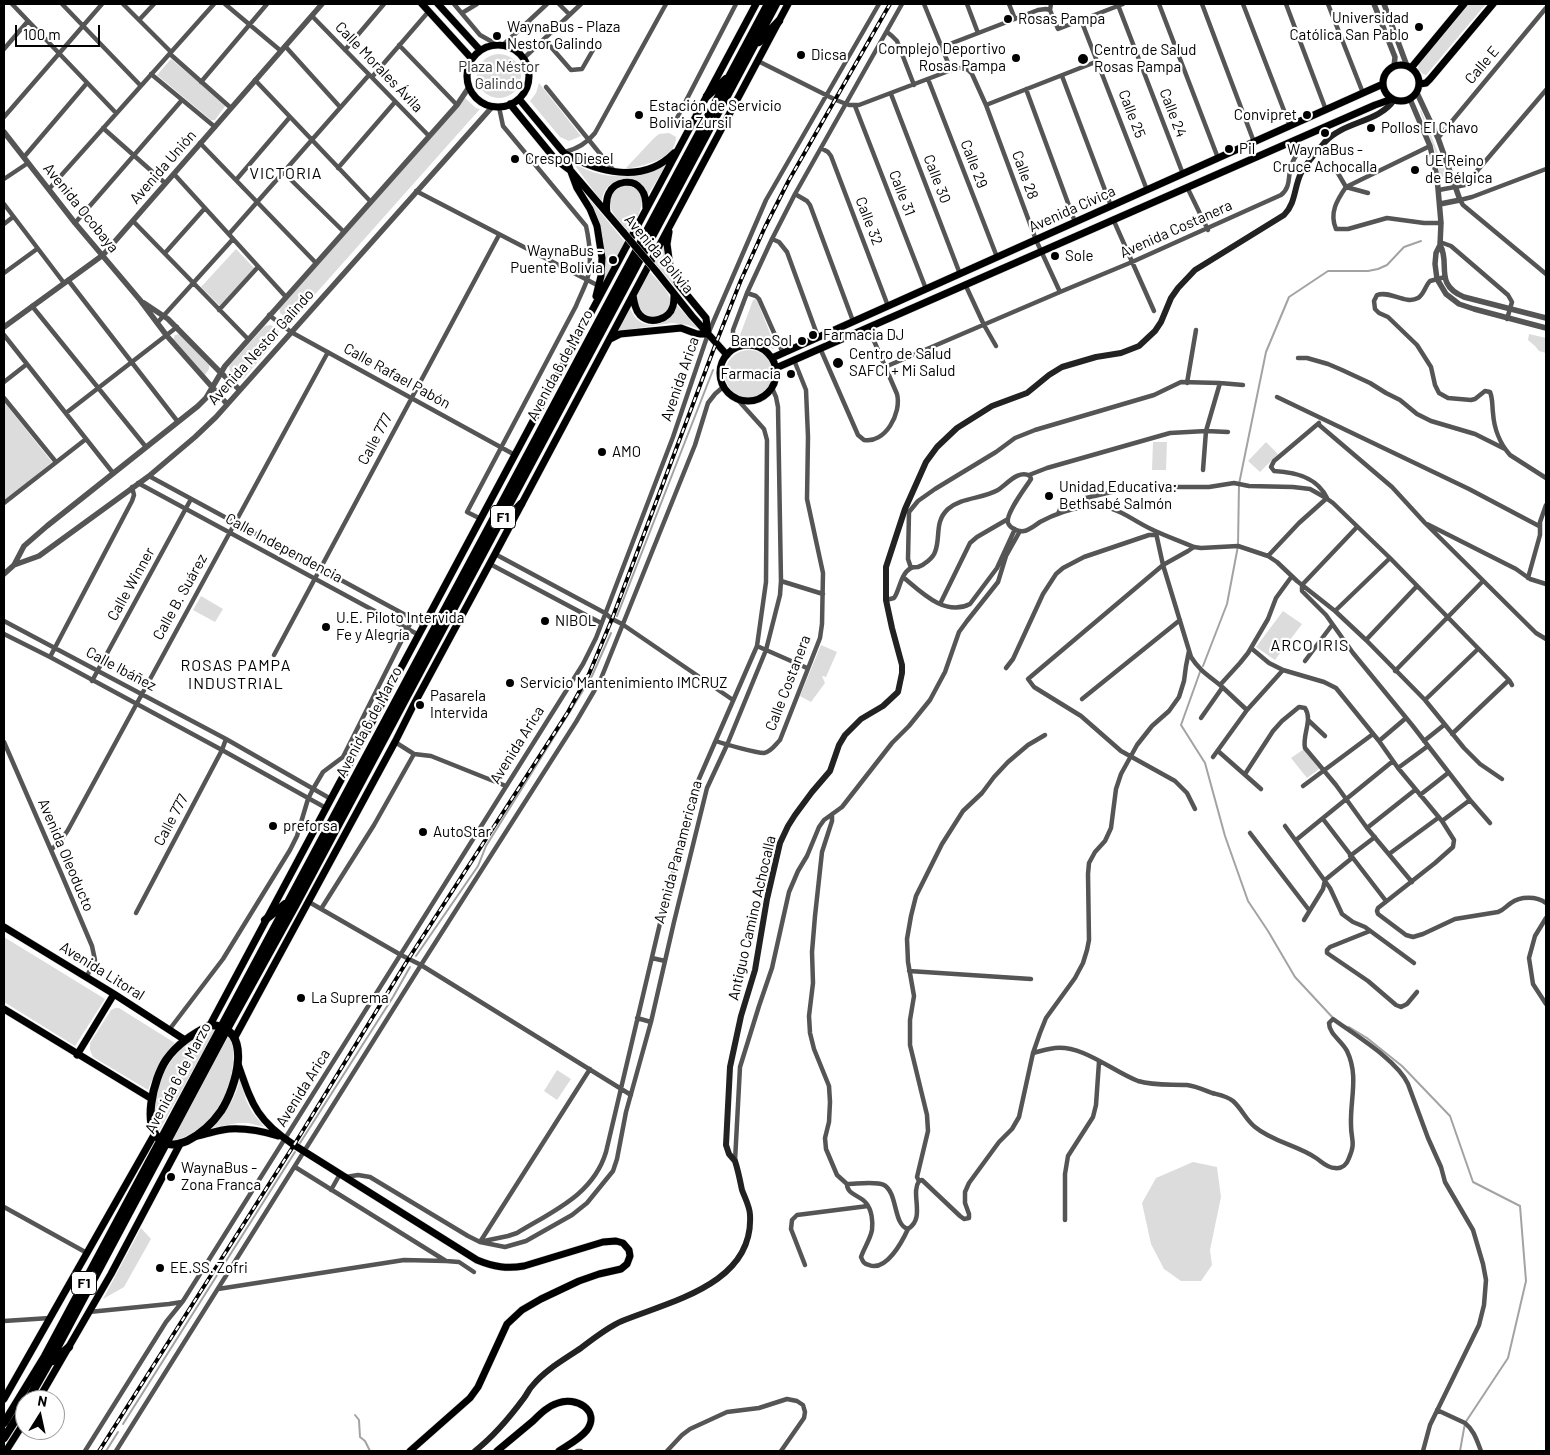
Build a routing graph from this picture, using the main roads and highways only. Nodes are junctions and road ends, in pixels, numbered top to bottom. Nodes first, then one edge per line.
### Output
1 (422, 4) edge
2 (438, 4) edge
3 (756, 4) edge
4 (768, 4) edge
5 (776, 4) edge
6 (788, 4) edge
7 (1464, 4) edge
8 (1493, 4) edge
9 (779, 21) junction
10 (752, 49) junction
11 (480, 50) junction
12 (472, 59) junction
13 (1409, 67) junction
14 (730, 76) junction
15 (1383, 84) junction
16 (1420, 84) junction
17 (706, 96) junction
18 (519, 99) junction
19 (1393, 100) junction
20 (510, 104) junction
21 (680, 145) junction
22 (564, 153) junction
23 (571, 171) junction
24 (646, 210) junction
25 (607, 213) junction
26 (670, 224) junction
27 (674, 294) junction
28 (633, 295) junction
29 (591, 311) junction
30 (708, 334) junction
31 (610, 339) junction
32 (727, 355) junction
33 (772, 358) junction
34 (776, 368) junction
35 (521, 504) junction
36 (495, 531) junction
37 (288, 902) junction
38 (265, 920) junction
39 (4, 927) edge
40 (114, 994) junction
41 (4, 1009) edge
42 (210, 1024) junction
43 (224, 1028) junction
44 (235, 1037) junction
45 (185, 1040) junction
46 (77, 1055) junction
47 (238, 1064) junction
48 (152, 1099) junction
49 (197, 1136) junction
50 (160, 1139) junction
51 (285, 1139) junction
52 (180, 1144) junction
53 (69, 1347) junction
54 (49, 1364) junction
55 (34, 1390) edge
56 (44, 1390) edge
57 (4, 1399) edge
58 (15, 1421) edge
59 (4, 1423) edge
60 (15, 1437) edge
61 (4, 1438) edge
62 (6, 1451) edge
63 (410, 1451) edge
64 (476, 1451) edge
65 (497, 1451) edge
66 (560, 1451) edge

1 - 12 main road
2 - 11 main road
3 - 17 main road, Avenida 6 de Marzo
4 - 14 highway, Avenida 6 de Marzo / F1
5 - 10 highway, Avenida 6 de Marzo / F1
6 - 9 main road, Avenida 6 de Marzo
7 - 13 main road
8 - 16 main road
9 - 10 highway
9 - 26 main road, Avenida 6 de Marzo
10 - 36 highway, Avenida 6 de Marzo / F1
11 - 12 main road
11 - 18 main road
12 - 20 main road
13 - 15 main road
13 - 16 main road
14 - 17 highway
14 - 37 highway, Avenida 6 de Marzo / F1
15 - 19 main road
15 - 33 main road, Avenida Cívica
16 - 19 main road
17 - 21 main road, Avenida 6 de Marzo
18 - 20 main road
18 - 22 main road, Avenida Bolivia
19 - 34 main road
19 - 64 main road, Antiguo Camino Achocalla
20 - 23 main road, Avenida Bolivia
21 - 22 main road
21 - 24 main road, Avenida 6 de Marzo
22 - 23 main road, Avenida Bolivia
23 - 25 main road, Avenida Bolivia
23 - 29 main road
24 - 25 main road
24 - 29 main road, Avenida 6 de Marzo
25 - 27 main road, Avenida Bolivia, bridge
26 - 28 main road, Avenida 6 de Marzo
26 - 30 main road
27 - 28 main road
27 - 30 main road, Avenida Bolivia
28 - 31 main road, Avenida 6 de Marzo
29 - 38 main road, Avenida 6 de Marzo
30 - 31 main road
30 - 32 main road, Avenida Bolivia
31 - 35 main road, Avenida 6 de Marzo
32 - 33 main road
32 - 34 main road
33 - 34 main road
35 - 36 highway
35 - 44 main road, Avenida 6 de Marzo
36 - 43 highway, Avenida 6 de Marzo / F1
37 - 38 highway
37 - 43 highway, Avenida 6 de Marzo / F1
38 - 42 main road, Avenida 6 de Marzo
39 - 40 main road, Avenida Litoral
40 - 45 main road, Avenida Litoral
40 - 46 main road
41 - 46 main road
42 - 43 highway
42 - 45 highway
43 - 44 highway
43 - 50 highway, Avenida 6 de Marzo / F1
44 - 47 highway
45 - 48 highway
46 - 48 main road
47 - 49 highway
47 - 51 main road
48 - 50 highway
49 - 51 main road
49 - 52 highway
50 - 52 highway
50 - 54 highway, Avenida 6 de Marzo / F1
50 - 57 main road, Avenida 6 de Marzo
50 - 59 highway, Avenida 6 de Marzo / F1
51 - 63 main road
52 - 53 main road
53 - 54 highway
53 - 56 main road
54 - 55 highway, Avenida 6 de Marzo / F1
58 - 61 highway
60 - 62 main road
65 - 66 main road

